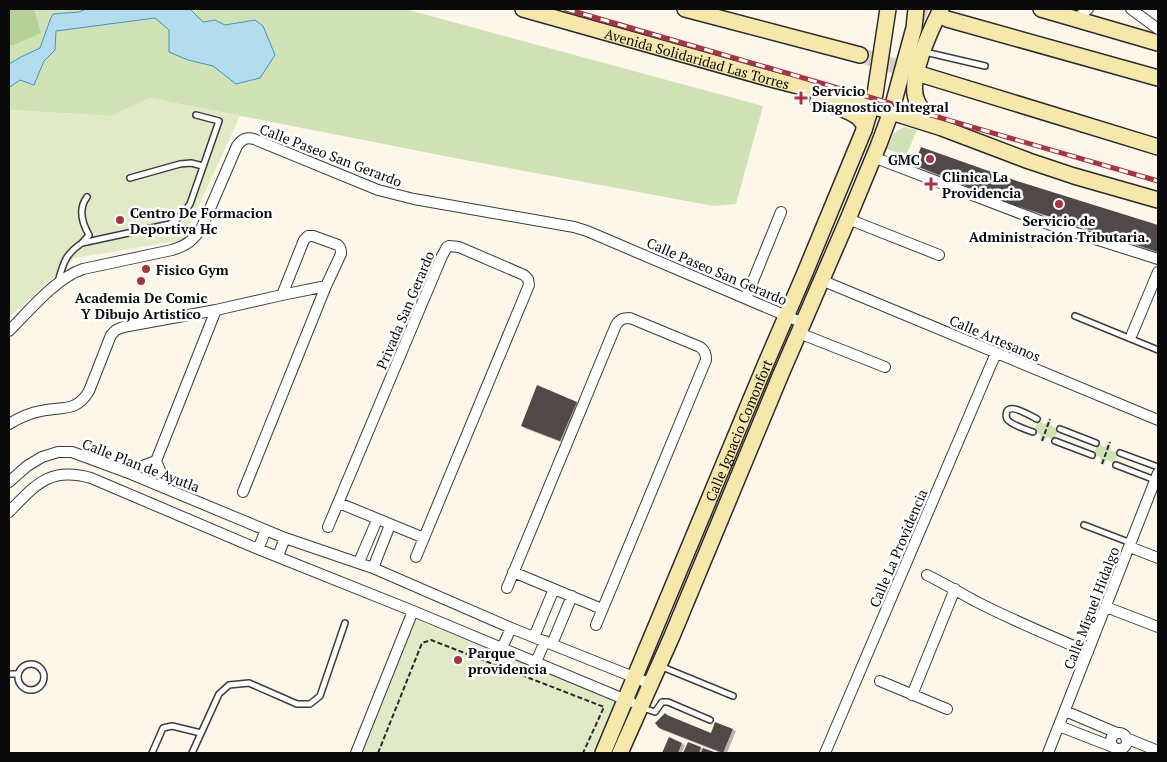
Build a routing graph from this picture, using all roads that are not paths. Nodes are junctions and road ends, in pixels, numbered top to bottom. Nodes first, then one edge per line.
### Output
1 (523, 9) edge
2 (685, 9) edge
3 (888, 9) edge
4 (916, 9) edge
5 (925, 9) edge
6 (1041, 9) edge
7 (1088, 9) edge
8 (1131, 9) edge
9 (944, 14) edge
10 (1076, 19) junction
11 (914, 28) junction
12 (1158, 29) edge
13 (1158, 43) edge
14 (916, 50) junction
15 (860, 55) tunnel mouth
16 (985, 66) dead end
17 (924, 75) tunnel mouth
18 (1158, 78) edge
19 (771, 79) junction
20 (872, 106) junction
21 (891, 112) junction
22 (196, 115) dead end
23 (918, 120) junction
24 (942, 128) junction
25 (864, 130) junction
26 (1158, 147) edge
27 (876, 150) junction
28 (203, 166) junction
29 (130, 178) dead end
30 (87, 197) dead end
31 (1158, 200) edge
32 (781, 212) dead end
33 (848, 219) junction
34 (82, 243) junction
35 (939, 255) dead end
36 (1158, 259) edge
37 (1158, 272) edge
38 (822, 280) junction
39 (58, 283) junction
40 (326, 286) junction
41 (282, 295) junction
42 (746, 298) junction
43 (216, 310) junction
44 (787, 316) junction
45 (1075, 316) dead end
46 (801, 328) junction
47 (9, 331) edge
48 (1132, 334) dead end
49 (1158, 350) edge
50 (996, 353) junction
51 (885, 368) dead end
52 (1037, 419) dead end
53 (1158, 420) edge
54 (9, 424) edge
55 (1060, 429) dead end
56 (1033, 432) dead end
57 (1055, 441) dead end
58 (1096, 443) dead end
59 (1120, 453) dead end
60 (1092, 455) dead end
61 (156, 461) junction
62 (1116, 465) dead end
63 (126, 472) junction
64 (1157, 475) edge
65 (9, 482) edge
66 (168, 489) junction
67 (243, 492) dead end
68 (339, 503) junction
69 (9, 512) edge
70 (377, 520) junction
71 (390, 525) junction
72 (1084, 525) dead end
73 (328, 527) dead end
74 (266, 530) junction
75 (285, 538) junction
76 (424, 538) junction
77 (1130, 545) junction
78 (258, 549) junction
79 (278, 556) junction
80 (416, 557) dead end
81 (1158, 558) edge
82 (359, 562) junction
83 (373, 568) junction
84 (514, 572) junction
85 (927, 575) dead end
86 (507, 588) dead end
87 (554, 589) junction
88 (955, 589) junction
89 (572, 596) junction
90 (1106, 607) junction
91 (602, 609) junction
92 (413, 611) junction
93 (345, 623) dead end
94 (596, 625) dead end
95 (1158, 627) edge
96 (511, 628) junction
97 (534, 637) junction
98 (549, 643) junction
99 (502, 648) junction
100 (1088, 652) junction
101 (536, 662) junction
102 (659, 666) junction
103 (9, 674) edge
104 (18, 674) junction
105 (634, 677) junction
106 (880, 681) dead end
107 (651, 684) junction
108 (912, 695) junction
109 (733, 696) dead end
110 (625, 699) junction
111 (641, 706) junction
112 (947, 709) dead end
113 (1065, 710) junction
114 (710, 720) dead end
115 (1059, 726) junction
116 (201, 733) junction
117 (1121, 736) junction
118 (1116, 748) junction
119 (1158, 751) edge
120 (152, 753) edge
121 (192, 753) edge
122 (356, 753) edge
123 (603, 753) edge
124 (620, 753) edge
125 (826, 753) edge
126 (1048, 753) edge
127 (1130, 753) edge

1 - 19 main road, Avenida Solidaridad Las Torres
2 - 15 main road
3 - 20 main road, Calle Ignacio Comonfort
4 - 11 main road
5 - 11 street
6 - 10 main road
7 - 10 street
8 - 12 street
9 - 14 main road
9 - 18 main road
10 - 13 main road
11 - 14 main road
14 - 16 lane
14 - 21 main road, Calle Ignacio Comonfort
14 - 24 main road
17 - 26 main road
19 - 20 main road, Avenida Solidaridad Las Torres
19 - 25 main road
20 - 21 main road, Avenida Solidaridad Las Torres
20 - 25 main road, Calle Ignacio Comonfort
21 - 23 main road, Avenida Solidaridad Las Torres
21 - 27 main road, Calle Ignacio Comonfort
22 - 28 lane
23 - 24 main road, Avenida Solidaridad Las Torres
23 - 27 main road
24 - 31 main road, Avenida Solidaridad Las Torres
25 - 44 main road, Calle Ignacio Comonfort
27 - 33 main road, Calle Ignacio Comonfort
27 - 36 street
28 - 29 lane
28 - 34 lane
30 - 34 lane
32 - 42 street
33 - 35 street
33 - 38 main road, Calle Ignacio Comonfort
34 - 39 lane
37 - 48 street
38 - 46 main road, Calle Ignacio Comonfort
38 - 50 street, Calle Artesanos
39 - 42 street, Calle Paseo San Gerardo
39 - 47 street, Calle Paseo San Gerardo
40 - 41 street
40 - 41 street
40 - 67 street
41 - 43 street
42 - 44 street, Calle Paseo San Gerardo
43 - 54 street
43 - 61 street
44 - 46 street, Calle Paseo San Gerardo
44 - 105 main road, Calle Ignacio Comonfort
45 - 49 lane
46 - 51 street, Calle Paseo San Gerardo
46 - 102 main road, Calle Ignacio Comonfort
50 - 53 street, Calle Artesanos
50 - 125 street, Calle La Providencia
52 - 56 lane
55 - 58 lane
57 - 60 lane
59 - 64 lane
61 - 63 street
61 - 66 street
62 - 64 lane
63 - 65 street, Calle Plan de Ayutla
63 - 66 street, Calle Plan de Ayutla
64 - 77 street, Calle Miguel Hidalgo
66 - 74 street, Calle Plan de Ayutla
68 - 70 street
68 - 73 street, Privada San Gerardo
68 - 76 street, Privada San Gerardo
69 - 78 street
70 - 71 street
70 - 82 street
71 - 76 street
71 - 83 street
72 - 77 lane
74 - 75 street, Calle Plan de Ayutla
74 - 78 street
75 - 79 street
75 - 82 street, Calle Plan de Ayutla
76 - 80 street, Privada San Gerardo
77 - 81 street
77 - 90 street, Calle Miguel Hidalgo
78 - 79 street
79 - 92 street
82 - 83 street, Calle Plan de Ayutla
83 - 96 street, Calle Plan de Ayutla
84 - 86 street
84 - 87 street
84 - 91 street
85 - 88 street
87 - 89 street
87 - 97 street
88 - 100 street
88 - 108 street
89 - 91 street
89 - 98 street
90 - 95 street
90 - 100 street, Calle Miguel Hidalgo
91 - 94 street
92 - 99 street
92 - 122 street
93 - 116 lane
96 - 97 street, Calle Plan de Ayutla
96 - 99 street
97 - 98 street, Calle Plan de Ayutla
98 - 101 street
98 - 105 street, Calle Plan de Ayutla
99 - 101 street
100 - 113 street, Calle Miguel Hidalgo
101 - 110 street
102 - 107 main road, Calle Ignacio Comonfort
102 - 109 lane
103 - 104 lane
104 - 104 lane
105 - 107 street, Calle Plan de Ayutla
105 - 110 main road, Calle Ignacio Comonfort
106 - 108 street
107 - 111 main road, Calle Ignacio Comonfort
108 - 112 street
110 - 111 street
110 - 123 main road, Calle Ignacio Comonfort
111 - 114 lane
111 - 124 main road, Calle Ignacio Comonfort
113 - 115 street, Calle Miguel Hidalgo
113 - 117 street
115 - 118 street
115 - 126 street, Calle Miguel Hidalgo
116 - 120 lane
116 - 121 lane
117 - 118 street
117 - 119 street
118 - 127 street

